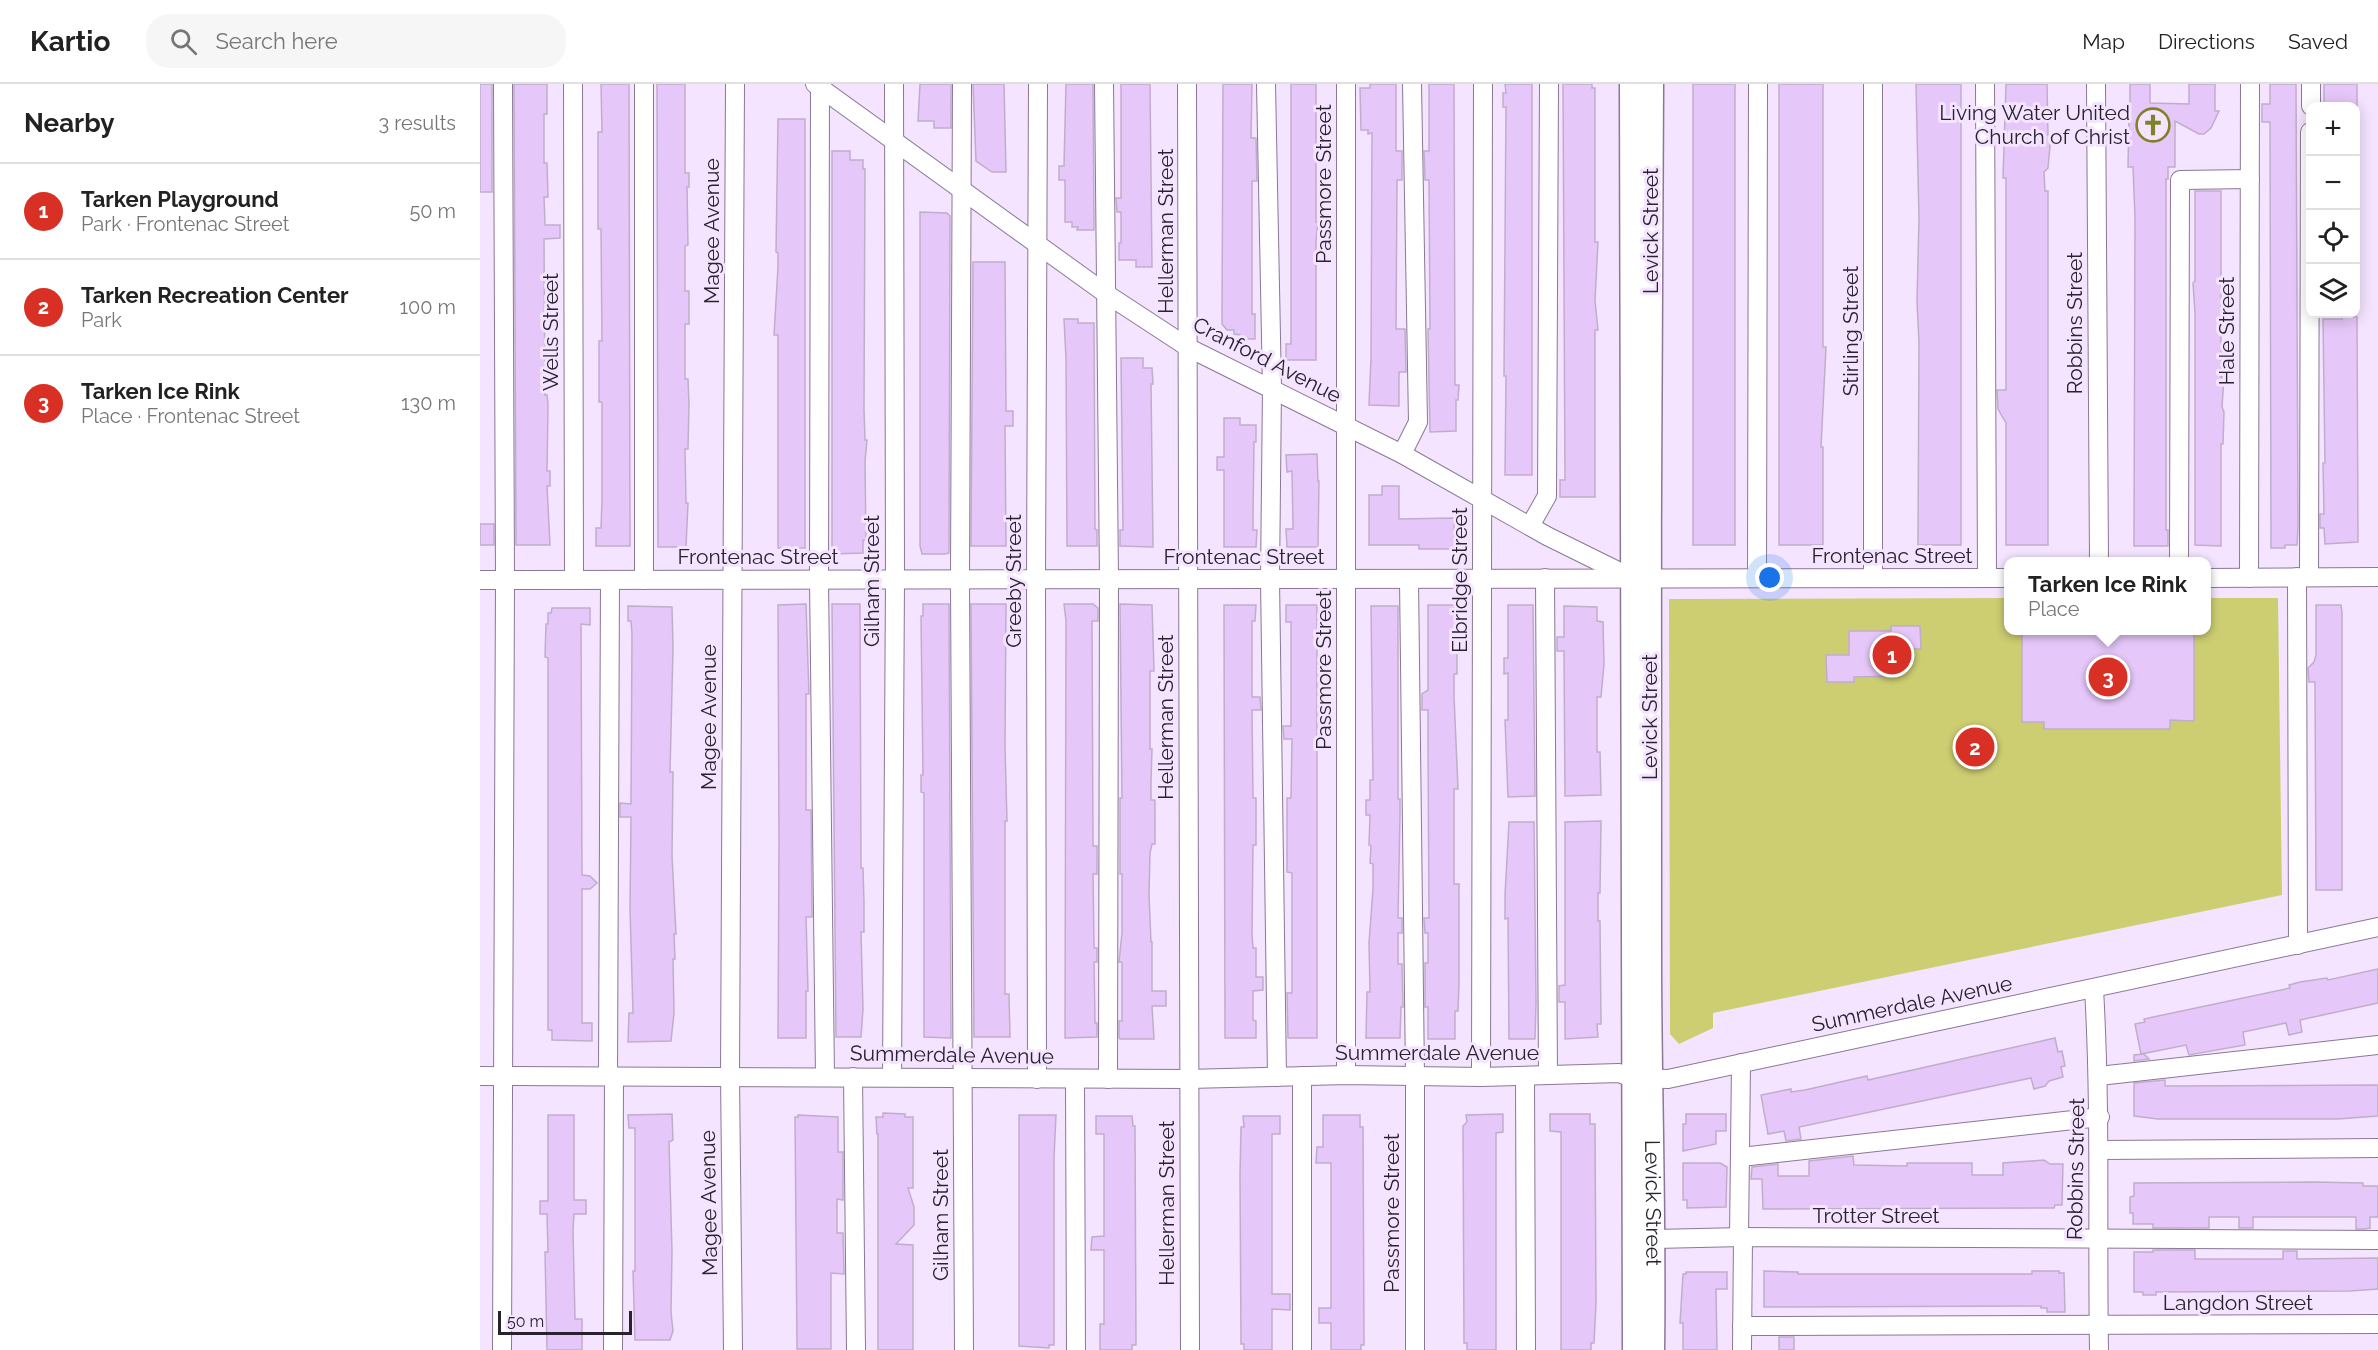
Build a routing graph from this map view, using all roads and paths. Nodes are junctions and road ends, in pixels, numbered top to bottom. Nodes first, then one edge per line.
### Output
1 (503, 84) edge
2 (573, 84) edge
3 (644, 84) edge
4 (735, 84) edge
5 (894, 84) edge
6 (962, 84) edge
7 (1038, 84) edge
8 (1104, 84) edge
9 (1187, 84) edge
10 (1266, 84) edge
11 (1346, 84) edge
12 (1412, 84) edge
13 (1482, 84) edge
14 (1549, 84) edge
15 (1631, 84) edge
16 (1652, 84) edge
17 (1758, 84) edge
18 (1873, 84) edge
19 (1985, 84) edge
20 (2096, 84) edge
21 (2250, 84) edge
22 (2311, 84) edge
23 (818, 86) edge
24 (2311, 102) edge
25 (895, 140) junction
26 (2310, 156) edge
27 (2250, 179) junction
28 (961, 187) junction
29 (1039, 244) junction
30 (1105, 293) junction
31 (1641, 293) junction
32 (1189, 348) junction
33 (1272, 388) junction
34 (1347, 425) junction
35 (1402, 454) junction
36 (1483, 498) junction
37 (1530, 526) junction
38 (2099, 557) edge
39 (2180, 557) edge
40 (2303, 577) junction
41 (2378, 577) edge
42 (1641, 578) junction
43 (1757, 578) junction
44 (1873, 578) junction
45 (1987, 578) junction
46 (2004, 578) edge
47 (2211, 578) edge
48 (2249, 578) junction
49 (1036, 579) junction
50 (1110, 579) junction
51 (1188, 579) junction
52 (1270, 579) junction
53 (1347, 579) junction
54 (1409, 579) junction
55 (1482, 579) junction
56 (1545, 579) junction
57 (480, 580) edge
58 (504, 580) junction
59 (574, 580) junction
60 (610, 580) junction
61 (645, 580) junction
62 (732, 580) junction
63 (819, 580) junction
64 (895, 580) junction
65 (960, 580) junction
66 (2378, 927) edge
67 (2298, 945) junction
68 (2094, 989) junction
69 (2378, 1045) edge
70 (1741, 1063) junction
71 (730, 1075) junction
72 (1346, 1075) junction
73 (1548, 1075) junction
74 (480, 1076) edge
75 (501, 1076) junction
76 (611, 1076) junction
77 (1302, 1076) junction
78 (1525, 1076) junction
79 (2099, 1076) junction
80 (825, 1077) junction
81 (853, 1077) junction
82 (892, 1077) junction
83 (1277, 1077) junction
84 (1415, 1077) junction
85 (1480, 1077) junction
86 (1642, 1078) junction
87 (962, 1079) junction
88 (1037, 1079) junction
89 (1075, 1079) junction
90 (1107, 1079) junction
91 (1188, 1079) junction
92 (2100, 1117) junction
93 (2378, 1148) edge
94 (2100, 1150) junction
95 (1741, 1157) junction
96 (1741, 1237) junction
97 (1654, 1239) junction
98 (2097, 1240) junction
99 (2378, 1240) edge
100 (2378, 1324) edge
101 (1742, 1326) junction
102 (2098, 1326) junction
103 (502, 1350) edge
104 (613, 1350) edge
105 (733, 1350) edge
106 (856, 1350) edge
107 (964, 1350) edge
108 (1076, 1350) edge
109 (1190, 1350) edge
110 (1302, 1350) edge
111 (1415, 1350) edge
112 (1526, 1350) edge
113 (1634, 1350) edge
114 (1653, 1350) edge
115 (1742, 1350) edge
116 (2099, 1350) edge

1 - 58 street
2 - 59 street, Wells Street
3 - 61 street
4 - 62 street, Magee Avenue
5 - 25 street, Gilham Street
6 - 28 street, Gilham Street
7 - 29 street, Greeby Street
8 - 30 street
9 - 32 street, Hellerman Street
10 - 33 street
11 - 34 street, Passmore Street
12 - 35 street
13 - 36 street, Elbridge Street
14 - 37 street
15 - 31 main road, Levick Street
16 - 31 main road, Levick Street
17 - 43 street
18 - 44 street, Stirling Street
19 - 45 street
20 - 38 street, Robbins Street
21 - 27 street, Hale Street
22 - 24 street
23 - 25 street, Cranford Avenue
23 - 63 street
25 - 28 street, Cranford Avenue
25 - 64 street, Gilham Street
26 - 40 street
27 - 39 street
27 - 48 street, Hale Street
28 - 29 street, Cranford Avenue
28 - 65 street, Gilham Street
29 - 30 street, Cranford Avenue
29 - 49 street, Greeby Street
30 - 32 street, Cranford Avenue
30 - 50 street
31 - 42 main road, Levick Street
32 - 33 street, Cranford Avenue
32 - 51 street, Hellerman Street
33 - 34 street, Cranford Avenue
33 - 52 street
34 - 35 street, Cranford Avenue
34 - 53 street, Passmore Street
35 - 36 street, Cranford Avenue
36 - 37 street, Cranford Avenue
36 - 55 street, Elbridge Street
37 - 42 street, Cranford Avenue
40 - 41 street
40 - 48 street
40 - 67 street
42 - 43 street, Frontenac Street
42 - 56 street, Frontenac Street
42 - 86 main road, Levick Street
43 - 44 street, Frontenac Street
44 - 45 street, Frontenac Street
45 - 46 street, Frontenac Street
47 - 48 street
49 - 50 street, Frontenac Street
49 - 65 street, Frontenac Street
49 - 88 street, Greeby Street
50 - 51 street, Frontenac Street
50 - 90 street
51 - 52 street, Frontenac Street
51 - 91 street, Hellerman Street
52 - 53 street, Frontenac Street
52 - 83 street
53 - 54 street, Frontenac Street
53 - 72 street, Passmore Street
54 - 55 street, Frontenac Street
54 - 84 street, Passmore Street
55 - 56 street, Frontenac Street
55 - 85 street, Elbridge Street
56 - 73 street
57 - 58 street, Frontenac Street
58 - 59 street, Frontenac Street
58 - 75 street
59 - 60 street, Frontenac Street
60 - 61 street, Frontenac Street
60 - 76 street
61 - 62 street, Frontenac Street
62 - 63 street, Frontenac Street
62 - 71 street, Magee Avenue
63 - 64 street, Frontenac Street
63 - 80 street
64 - 65 street, Frontenac Street
64 - 82 street, Gilham Street
65 - 87 street, Gilham Street
66 - 67 street, Summerdale Avenue
67 - 68 street, Summerdale Avenue
68 - 70 street, Summerdale Avenue
68 - 79 street, Robbins Street
69 - 79 street
70 - 86 street, Summerdale Avenue
70 - 95 street
71 - 76 street, Summerdale Avenue
71 - 80 street, Summerdale Avenue
71 - 105 street, Magee Avenue
72 - 77 street, Summerdale Avenue
72 - 84 street, Summerdale Avenue
73 - 78 street, Summerdale Avenue
73 - 86 street, Summerdale Avenue
74 - 75 street, Summerdale Avenue
75 - 76 street, Summerdale Avenue
75 - 103 street
76 - 104 street
77 - 83 street, Summerdale Avenue
77 - 110 street
78 - 85 street, Summerdale Avenue
78 - 112 street
79 - 92 street, Robbins Street
80 - 81 street, Summerdale Avenue
81 - 82 street, Summerdale Avenue
81 - 106 street
82 - 87 street, Summerdale Avenue
83 - 91 street, Summerdale Avenue
84 - 85 street, Summerdale Avenue
84 - 111 street, Passmore Street
86 - 97 main road, Levick Street
86 - 113 main road, Levick Street
87 - 88 street, Summerdale Avenue
87 - 107 street, Gilham Street
88 - 89 street, Summerdale Avenue
89 - 90 street, Summerdale Avenue
89 - 108 street
90 - 91 street, Summerdale Avenue
91 - 109 street, Hellerman Street
92 - 94 street, Robbins Street
92 - 95 street
93 - 94 street
94 - 98 street, Robbins Street
95 - 96 street
96 - 97 street, Trotter Street
96 - 98 street, Trotter Street
96 - 101 street
97 - 114 main road, Levick Street
98 - 99 street, Trotter Street
98 - 102 street, Robbins Street
100 - 102 street, Langdon Street
101 - 102 street, Langdon Street
101 - 115 street
102 - 116 street, Robbins Street

